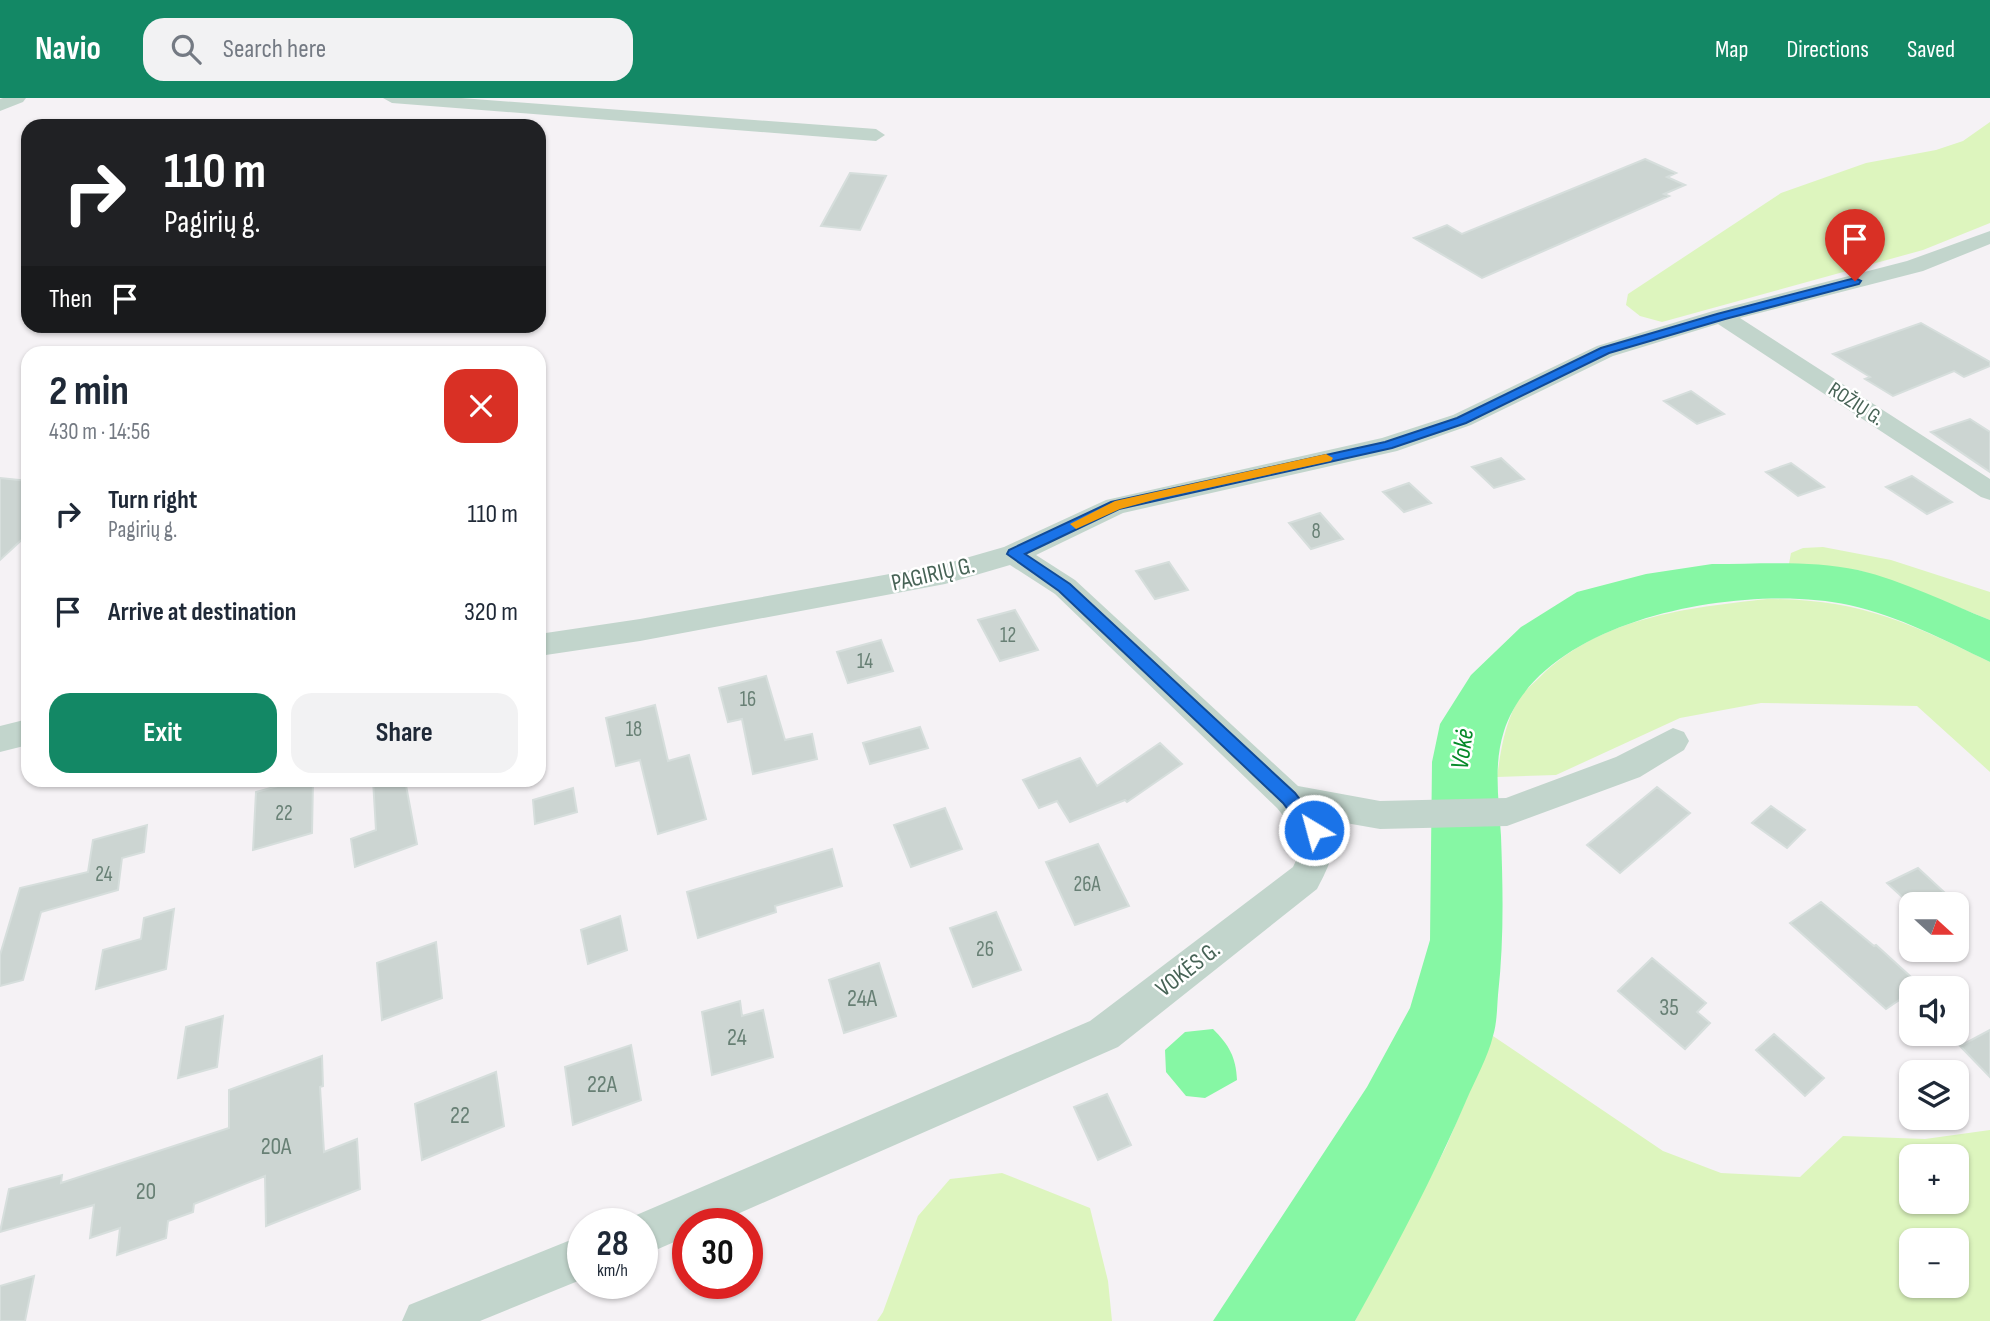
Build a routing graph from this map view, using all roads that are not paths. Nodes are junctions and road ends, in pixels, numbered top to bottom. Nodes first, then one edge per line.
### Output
1 (17, 98) edge
2 (391, 98) edge
3 (0, 106) edge
4 (876, 135) dead end
5 (1988, 240) edge
6 (1721, 316) junction
7 (1990, 491) edge
8 (1014, 554) junction
9 (546, 644) edge
10 (21, 734) edge
11 (0, 739) edge
12 (1673, 741) dead end
13 (1289, 798) junction
14 (658, 1227) edge
15 (567, 1264) edge
16 (425, 1321) edge

1 - 3 street
2 - 4 street
5 - 6 street, PAGIRIŲ G.
6 - 7 street, ROŽIŲ G.
6 - 8 street, PAGIRIŲ G.
8 - 9 street, PAGIRIŲ G.
8 - 13 street, VOKĖS G.
10 - 11 street
12 - 13 street
13 - 14 street, VOKĖS G.
15 - 16 street

